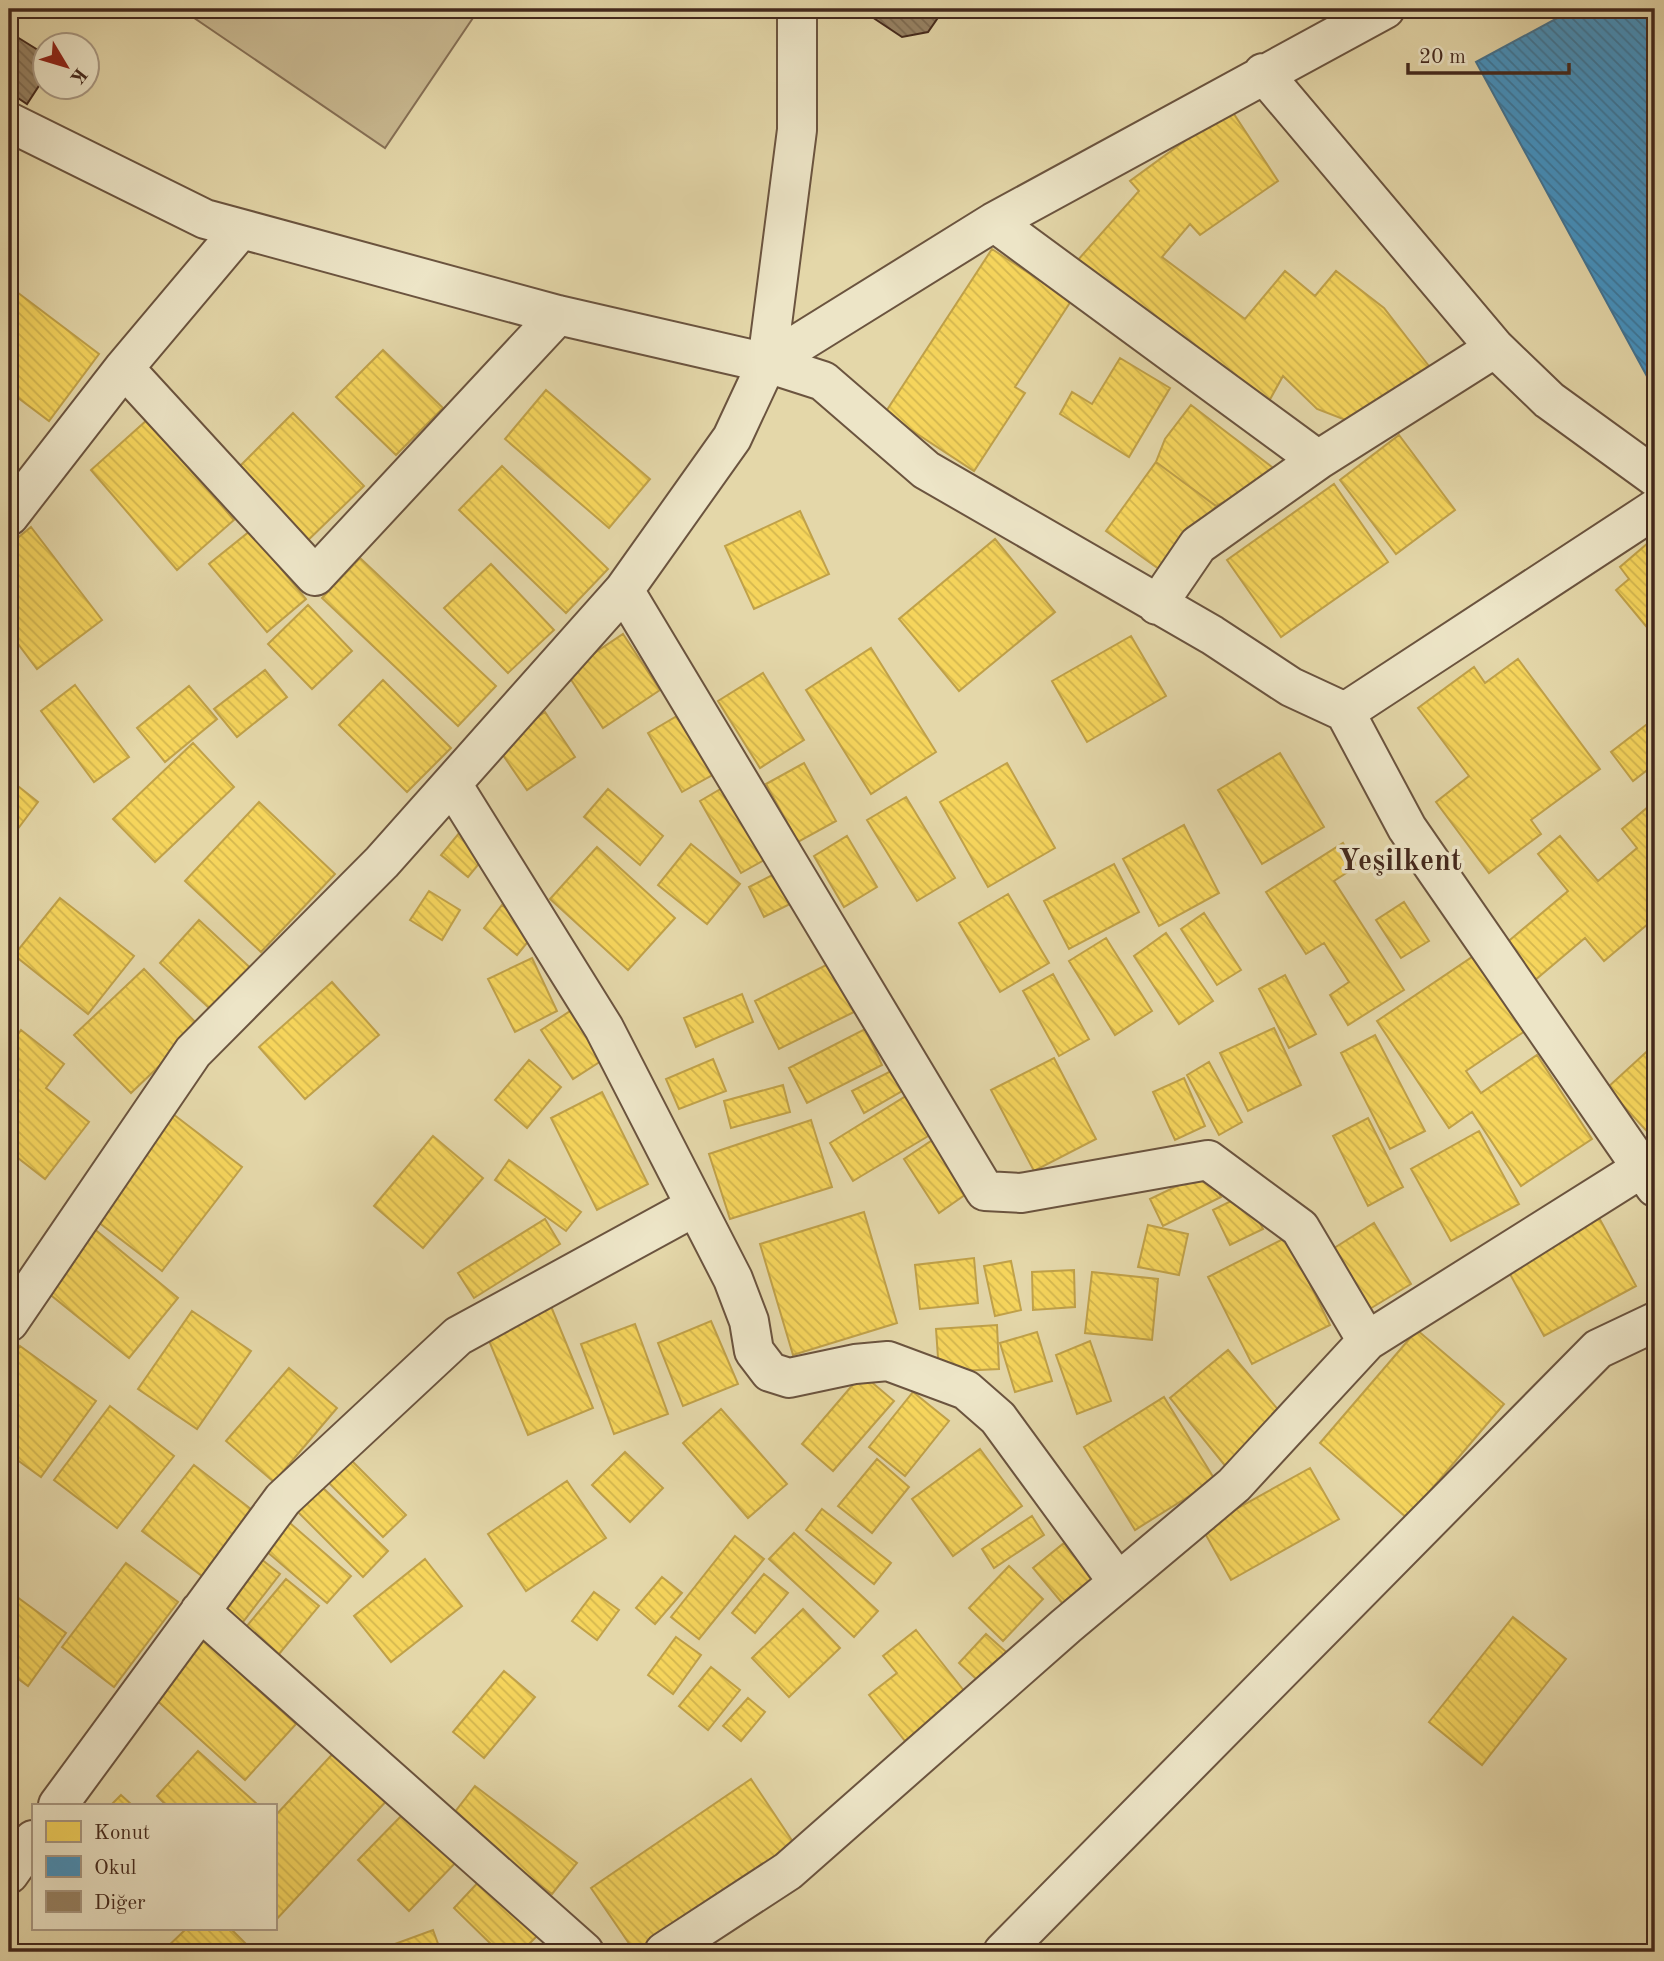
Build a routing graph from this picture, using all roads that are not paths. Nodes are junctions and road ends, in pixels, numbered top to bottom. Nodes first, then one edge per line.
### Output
1 (797, 9) edge
2 (1385, 9) edge
3 (1263, 73) junction
4 (9, 122) edge
5 (994, 222) junction
6 (241, 229) junction
7 (558, 315) junction
8 (1495, 348) junction
9 (767, 363) junction
10 (124, 368) junction
11 (1318, 460) junction
12 (1655, 477) edge
13 (1655, 509) edge
14 (9, 516) edge
15 (624, 590) junction
16 (1157, 605) junction
17 (1345, 712) junction
18 (452, 784) junction
19 (1649, 1178) edge
20 (694, 1207) junction
21 (9, 1322) edge
22 (1655, 1322) edge
23 (1367, 1341) junction
24 (1118, 1582) junction
25 (200, 1611) junction
26 (59, 1804) edge
27 (32, 1841) edge
28 (9, 1874) edge
29 (584, 1952) edge
30 (664, 1952) edge
31 (1003, 1952) edge

1 - 9 street
2 - 3 street
3 - 5 street
3 - 8 street
4 - 6 street
5 - 9 street
5 - 11 street
6 - 7 street
6 - 10 street
7 - 9 street
7 - 10 street
8 - 11 street
8 - 12 street
9 - 15 street
9 - 16 street
10 - 14 street
11 - 16 street
13 - 17 street
15 - 18 street
15 - 23 street
16 - 17 street
17 - 19 street
18 - 20 street
18 - 21 street
19 - 23 street
20 - 24 street
20 - 25 street
22 - 31 street
23 - 24 street
24 - 30 street
25 - 26 street
25 - 29 street
27 - 28 street

